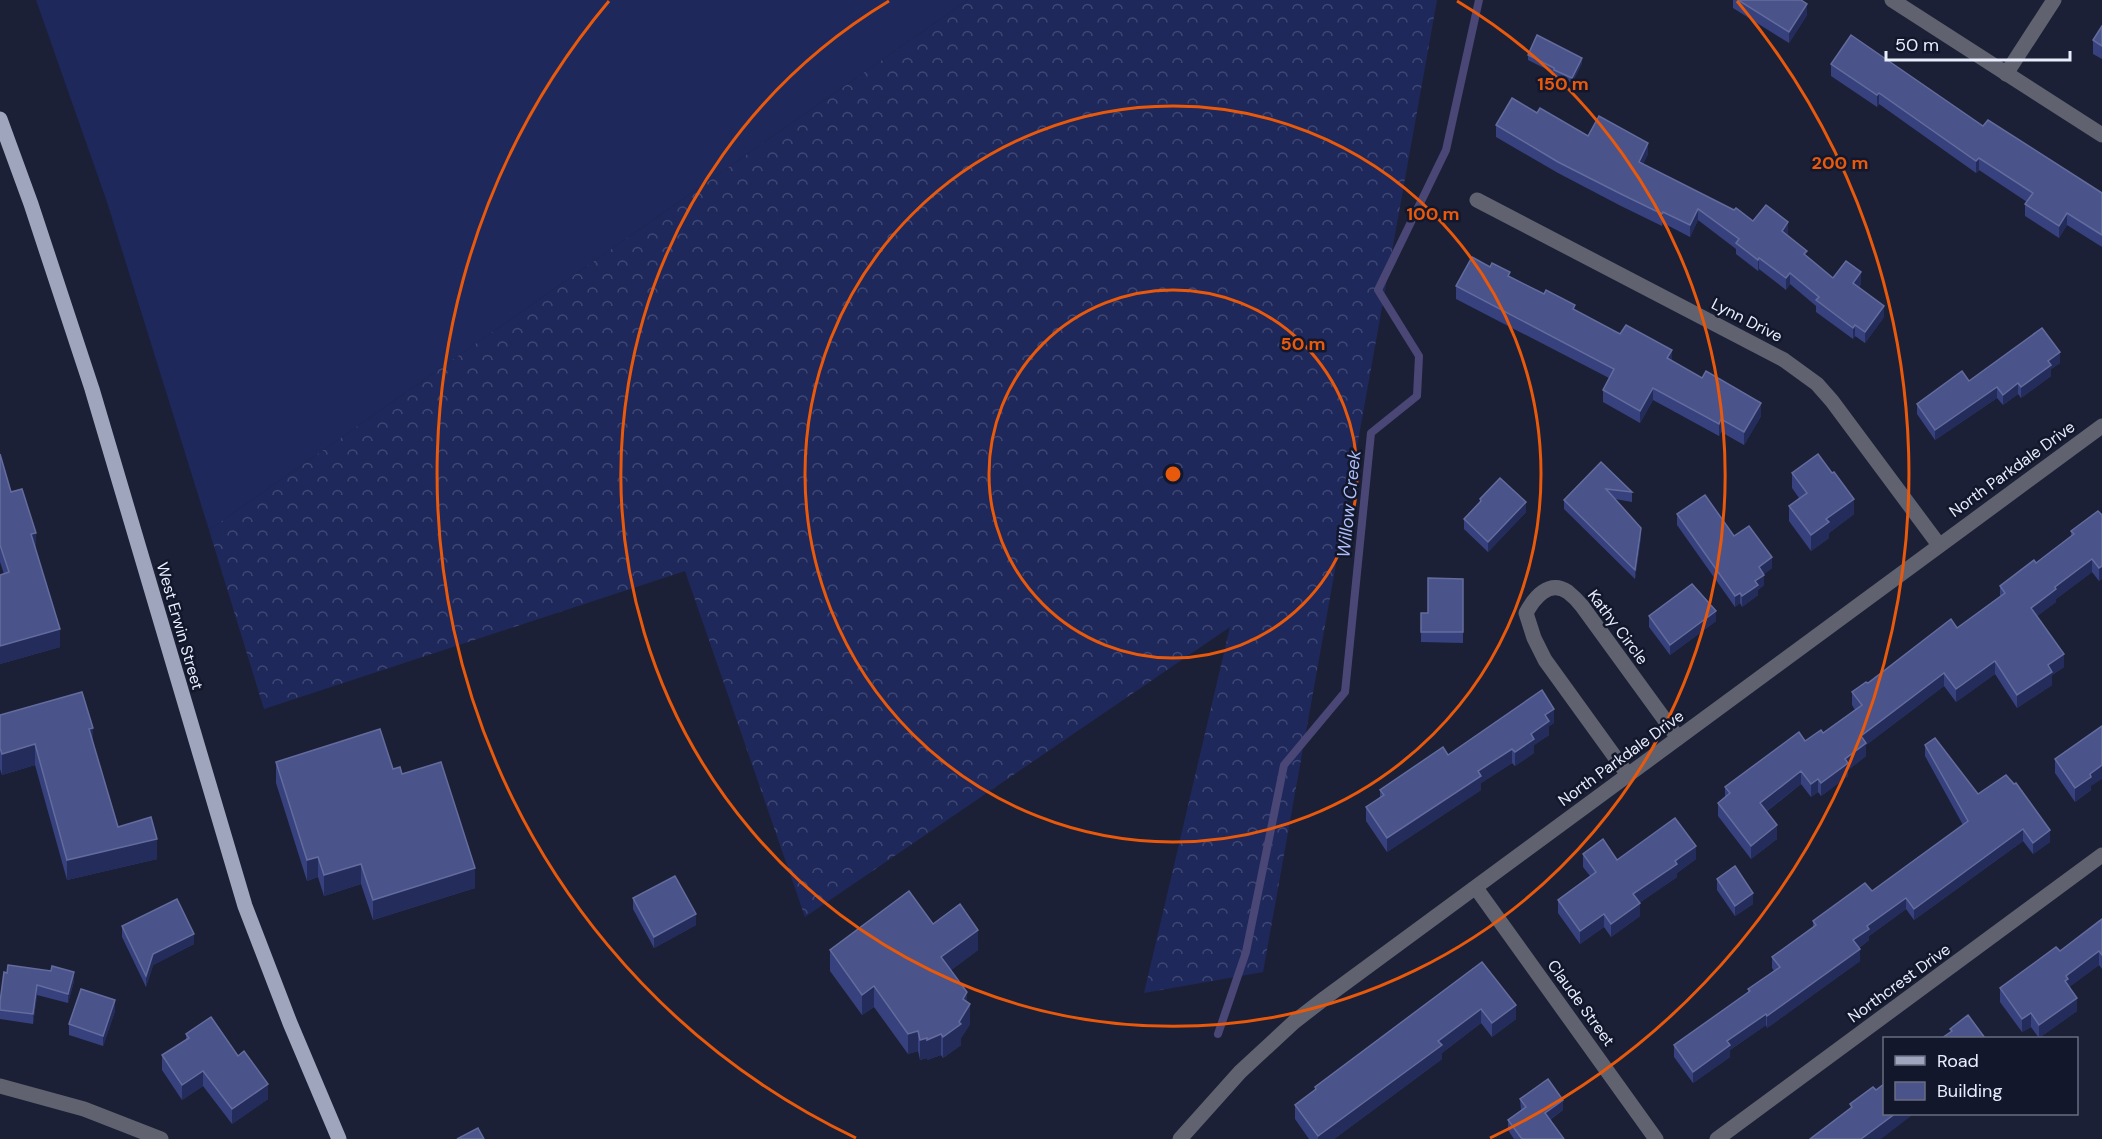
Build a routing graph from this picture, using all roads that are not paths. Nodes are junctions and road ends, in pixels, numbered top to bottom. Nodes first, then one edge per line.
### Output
1 (1892, 0) edge
2 (2054, 0) edge
3 (2007, 74) junction
4 (0, 119) edge
5 (2102, 135) edge
6 (1477, 200) dead end
7 (2102, 426) edge
8 (1940, 545) junction
9 (1678, 738) junction
10 (1628, 775) junction
11 (2102, 855) edge
12 (1476, 888) junction
13 (0, 1086) edge
14 (336, 1138) edge
15 (161, 1139) edge
16 (1180, 1139) edge
17 (1656, 1139) edge
18 (1717, 1139) edge

1 - 3 street
2 - 3 street
3 - 5 street
4 - 14 main road, West Erwin Street
6 - 8 street, Lynn Drive
7 - 8 street, North Parkdale Drive
8 - 9 street, North Parkdale Drive
9 - 10 street, North Parkdale Drive
9 - 10 street, Kathy Circle
10 - 12 street, North Parkdale Drive
11 - 18 street, Northcrest Drive
12 - 16 street, North Parkdale Drive
12 - 17 street, Claude Street
13 - 15 street

